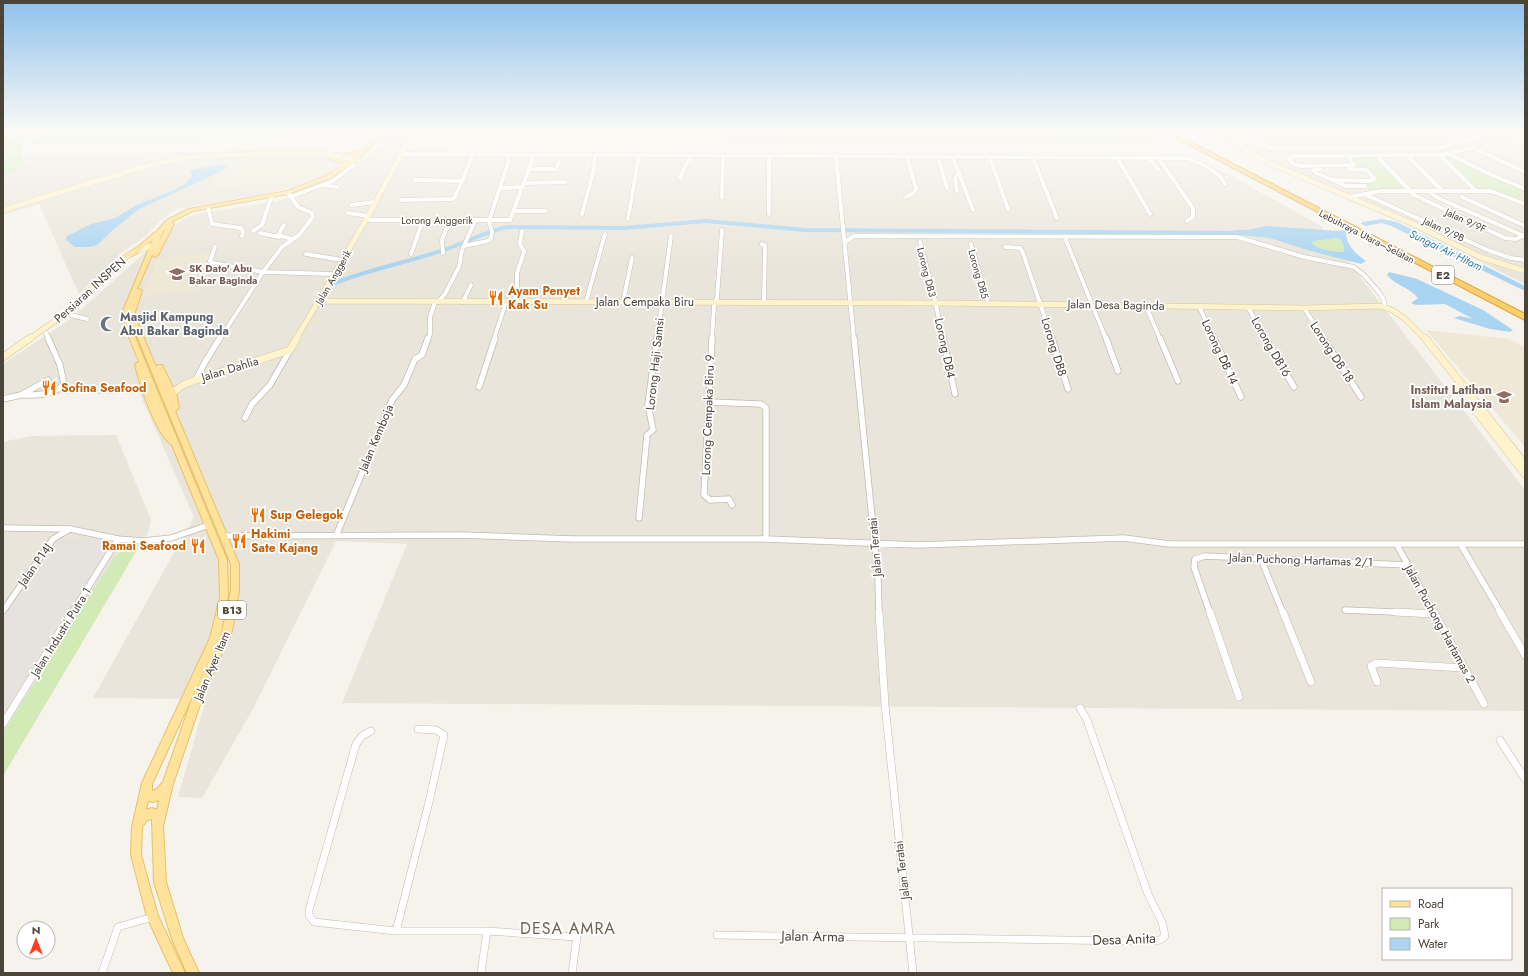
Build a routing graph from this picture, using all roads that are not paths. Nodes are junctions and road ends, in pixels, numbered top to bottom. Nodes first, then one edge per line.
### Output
1 (113, 178) edge
2 (327, 178) edge
3 (331, 178) edge
4 (337, 178) edge
5 (388, 178) edge
6 (464, 178) edge
7 (503, 178) edge
8 (527, 178) edge
9 (592, 178) edge
10 (635, 178) edge
11 (722, 178) edge
12 (769, 178) edge
13 (838, 178) edge
14 (913, 178) edge
15 (944, 178) edge
16 (955, 178) edge
17 (961, 178) edge
18 (997, 178) edge
19 (1041, 178) edge
20 (1129, 178) edge
21 (1172, 178) edge
22 (1222, 178) edge
23 (1258, 178) edge
24 (1263, 178) edge
25 (1306, 178) edge
26 (1309, 178) edge
27 (1328, 178) edge
28 (1375, 178) edge
29 (1398, 178) edge
30 (1429, 178) edge
31 (1463, 178) edge
32 (1498, 178) edge
33 (416, 180) dead end
34 (1334, 180) junction
35 (462, 181) junction
36 (1360, 181) junction
37 (566, 182) dead end
38 (1225, 184) dead end
39 (323, 185) junction
40 (525, 185) junction
41 (1365, 186) junction
42 (337, 187) dead end
43 (500, 188) junction
44 (947, 188) dead end
45 (1525, 189) edge
46 (956, 191) dead end
47 (1410, 191) junction
48 (1429, 191) junction
49 (1442, 191) junction
50 (1476, 191) junction
51 (1370, 192) junction
52 (1364, 194) junction
53 (290, 195) junction
54 (906, 197) dead end
55 (1353, 197) junction
56 (1462, 197) dead end
57 (271, 198) junction
58 (722, 198) dead end
59 (1525, 199) edge
60 (400, 200) dead end
61 (375, 202) junction
62 (1520, 202) junction
63 (1525, 204) edge
64 (351, 205) dead end
65 (208, 208) junction
66 (1008, 209) dead end
67 (3, 210) edge
68 (973, 210) dead end
69 (514, 211) junction
70 (546, 211) dead end
71 (348, 213) dead end
72 (582, 214) dead end
73 (769, 214) dead end
74 (1150, 214) dead end
75 (367, 218) junction
76 (1057, 218) dead end
77 (628, 219) dead end
78 (423, 220) junction
79 (450, 220) junction
80 (475, 221) junction
81 (489, 221) junction
82 (1187, 221) dead end
83 (284, 225) dead end
84 (1352, 225) junction
85 (1525, 226) edge
86 (722, 230) dead end
87 (160, 231) junction
88 (253, 231) dead end
89 (522, 231) dead end
90 (1363, 231) junction
91 (260, 233) dead end
92 (605, 234) dead end
93 (242, 236) dead end
94 (671, 236) dead end
95 (1524, 236) edge
96 (279, 237) junction
97 (292, 239) junction
98 (844, 239) junction
99 (1066, 240) dead end
100 (920, 242) dead end
101 (465, 243) junction
102 (762, 244) dead end
103 (971, 244) dead end
104 (215, 247) dead end
105 (1005, 248) dead end
106 (155, 249) junction
107 (442, 251) dead end
108 (139, 253) joint
109 (306, 254) dead end
110 (411, 254) dead end
111 (127, 256) junction
112 (632, 258) dead end
113 (342, 260) junction
114 (1525, 260) edge
115 (1525, 266) edge
116 (1525, 271) edge
117 (263, 272) junction
118 (334, 274) junction
119 (471, 285) dead end
120 (318, 301) junction
121 (436, 302) junction
122 (463, 302) junction
123 (506, 302) junction
124 (514, 302) junction
125 (586, 302) junction
126 (623, 302) junction
127 (662, 302) junction
128 (715, 303) junction
129 (764, 303) junction
130 (851, 303) junction
131 (935, 303) junction
132 (988, 303) junction
133 (1041, 304) junction
134 (1093, 305) junction
135 (1146, 306) junction
136 (1199, 306) junction
137 (1383, 306) junction
138 (1248, 307) junction
139 (1304, 308) junction
140 (1525, 310) edge
141 (71, 315) junction
142 (1525, 317) edge
143 (87, 318) dead end
144 (46, 333) junction
145 (140, 333) junction
146 (290, 350) junction
147 (3, 356) edge
148 (1444, 361) junction
149 (3, 362) edge
150 (1118, 372) dead end
151 (48, 380) dead end
152 (196, 380) junction
153 (1178, 380) dead end
154 (478, 387) dead end
155 (1294, 387) dead end
156 (1068, 390) dead end
157 (172, 393) junction
158 (955, 394) dead end
159 (21, 395) junction
160 (1241, 397) dead end
161 (1361, 397) dead end
162 (3, 399) edge
163 (709, 402) junction
164 (245, 418) dead end
165 (182, 434) junction
166 (1525, 464) edge
167 (1525, 474) edge
168 (732, 505) dead end
169 (639, 518) dead end
170 (209, 525) junction
171 (3, 528) edge
172 (49, 528) junction
173 (70, 529) junction
174 (225, 536) junction
175 (336, 536) junction
176 (766, 539) junction
177 (53, 540) junction
178 (118, 540) junction
179 (875, 543) junction
180 (1525, 544) edge
181 (1397, 545) junction
182 (1461, 545) junction
183 (1261, 559) junction
184 (1407, 565) junction
185 (1345, 610) dead end
186 (3, 611) edge
187 (1434, 614) junction
188 (1525, 655) edge
189 (1464, 668) junction
190 (1311, 682) dead end
191 (1377, 682) dead end
192 (1239, 697) dead end
193 (1484, 704) dead end
194 (1080, 708) dead end
195 (3, 724) edge
196 (418, 729) dead end
197 (371, 731) dead end
198 (1500, 740) dead end
199 (1525, 778) edge
200 (147, 783) junction
201 (168, 784) junction
202 (158, 826) junction
203 (137, 827) junction
204 (153, 917) junction
205 (396, 931) junction
206 (487, 931) junction
207 (717, 935) dead end
208 (910, 938) junction
209 (102, 973) edge
210 (179, 973) edge
211 (193, 973) edge
212 (481, 973) edge
213 (572, 973) edge
214 (913, 973) edge

1 - 67 street
2 - 87 main road, Jalan Ayer Itam / B13
3 - 53 main road, Jalan Ayer Itam / B13
4 - 39 street
5 - 61 street, Jalan Anggerik
6 - 35 street
7 - 43 street
8 - 40 street
9 - 72 street
10 - 77 street
11 - 58 street
12 - 73 street
13 - 98 street, Jalan Teratai
14 - 54 street
15 - 44 street
16 - 46 street
17 - 68 street
18 - 66 street
19 - 76 street
20 - 74 street
21 - 82 street
22 - 38 street
23 - 84 highway, Lebuhraya Utara–Selatan / E2
24 - 84 highway, Lebuhraya Utara–Selatan / E2
25 - 55 street
26 - 55 street
27 - 34 street
28 - 36 street
29 - 47 street, Jalan 9/9F
30 - 49 street
31 - 50 street
32 - 45 street
33 - 35 street
34 - 36 street
34 - 41 street
35 - 60 street
36 - 41 street
37 - 40 street
39 - 42 street
39 - 53 street
40 - 43 street
40 - 69 street
41 - 51 street
43 - 81 street
47 - 48 street
47 - 51 street
47 - 95 street, Jalan 9/9F
48 - 49 street
48 - 95 street
49 - 50 street
50 - 62 street
51 - 52 street
52 - 55 street
52 - 114 street, Jalan 9/9B
53 - 57 main road, Jalan Ayer Itam / B13
53 - 97 street
55 - 115 street
55 - 116 street
56 - 85 street
57 - 65 main road, Jalan Ayer Itam / B13
57 - 88 street
59 - 62 street
61 - 64 street
61 - 75 street, Jalan Anggerik
62 - 63 street
65 - 93 street
65 - 106 main road, Jalan Ayer Itam / B13
69 - 70 street
69 - 81 street, Lorong Anggerik
71 - 75 street, Lorong Anggerik
75 - 78 street, Lorong Anggerik
75 - 113 street, Jalan Anggerik
78 - 79 street, Lorong Anggerik
78 - 110 street
79 - 80 street, Lorong Anggerik
79 - 107 street
80 - 81 street, Lorong Anggerik
80 - 101 street
81 - 101 street
83 - 96 street
84 - 90 highway, Lebuhraya Utara–Selatan / E2
86 - 128 street, Lorong Cempaka Biru 9
87 - 106 main road, Jalan Ayer Itam / B13
87 - 111 main road
89 - 124 street
90 - 140 highway, Lebuhraya Utara–Selatan / E2
90 - 142 highway, Lebuhraya Utara–Selatan / E2
91 - 96 street
92 - 125 street
94 - 127 street
96 - 97 street
97 - 117 street
98 - 130 street, Jalan Teratai
98 - 137 street
99 - 134 street
100 - 131 street, Lorong DB3
101 - 121 street
102 - 129 street
103 - 132 street, Lorong DB5
104 - 117 street
105 - 133 street, Lorong DB8
106 - 108 main road
106 - 111 street, Persiaran INSPEN
106 - 145 main road, Jalan Ayer Itam / B13
106 - 170 main road, Jalan Ayer Itam / B13
108 - 141 street, Persiaran INSPEN
109 - 113 street
111 - 147 street, Persiaran INSPEN
112 - 126 street
113 - 118 street, Jalan Anggerik
117 - 118 street
117 - 152 street
118 - 120 street, Jalan Anggerik
119 - 122 street
120 - 121 street, Jalan Cempaka Biru
120 - 146 street, Jalan Anggerik
121 - 122 street, Jalan Cempaka Biru
121 - 175 street, Jalan Kemboja
122 - 123 street, Jalan Cempaka Biru
123 - 124 street, Jalan Cempaka Biru
123 - 154 street
124 - 125 street, Jalan Cempaka Biru
125 - 126 street, Jalan Cempaka Biru
126 - 127 street, Jalan Cempaka Biru
127 - 128 street, Jalan Cempaka Biru
127 - 169 street, Lorong Haji Samsi
128 - 129 street, Jalan Cempaka Biru
128 - 163 street, Lorong Cempaka Biru 9
129 - 130 street, Jalan Cempaka Biru
130 - 131 street, Jalan Desa Baginda
130 - 179 street, Jalan Teratai
131 - 132 street, Jalan Desa Baginda
131 - 158 street, Lorong DB4
132 - 133 street, Jalan Desa Baginda
133 - 134 street, Jalan Desa Baginda
133 - 156 street, Lorong DB8
134 - 135 street, Jalan Desa Baginda
134 - 150 street
135 - 136 street, Jalan Desa Baginda
135 - 153 street
136 - 138 street, Jalan Desa Baginda
136 - 160 street, Lorong DB 14
137 - 139 street, Jalan Desa Baginda
137 - 148 street
138 - 139 street, Jalan Desa Baginda
138 - 155 street, Lorong DB16
139 - 161 street, Lorong DB 18
141 - 143 street
141 - 144 street, Persiaran INSPEN
144 - 149 street, Persiaran INSPEN
144 - 159 street
145 - 157 main road
145 - 165 main road, Jalan Ayer Itam / B13
146 - 152 street, Jalan Dahlia
146 - 164 street, Jalan Anggerik
148 - 166 street
148 - 167 street
151 - 159 street
152 - 157 street, Jalan Dahlia
157 - 165 main road
159 - 162 street
163 - 168 street, Lorong Cempaka Biru 9
163 - 176 street
165 - 174 main road, Jalan Ayer Itam / B13
170 - 178 street
170 - 200 main road, B13
171 - 172 street
172 - 173 street
172 - 177 street, Jalan P14J
173 - 177 street, Jalan P14J
173 - 178 street
174 - 175 street
174 - 201 main road, Jalan Ayer Itam / B13
175 - 176 street
176 - 179 street
177 - 186 street, Jalan P14J
178 - 195 street, Jalan Industri Putra 1
179 - 181 street
179 - 208 street, Jalan Teratai
180 - 182 street
181 - 182 street
181 - 184 street, Jalan Puchong Hartamas 2
182 - 188 street
183 - 184 street, Jalan Puchong Hartamas 2/1
183 - 190 street
183 - 192 street, Jalan Puchong Hartamas 2/1
184 - 187 street, Jalan Puchong Hartamas 2
185 - 187 street
187 - 189 street, Jalan Puchong Hartamas 2
189 - 191 street
189 - 193 street, Jalan Puchong Hartamas 2
194 - 208 street, Desa Anita
196 - 205 street
197 - 205 street
198 - 199 street
200 - 201 main road
200 - 203 main road, B13
201 - 202 main road, Jalan Ayer Itam / B13
202 - 203 main road
202 - 211 main road, Jalan Ayer Itam / B13
203 - 204 main road, B13
204 - 209 street
204 - 210 main road, B13
205 - 206 street
206 - 212 street
206 - 213 street
207 - 208 street, Jalan Arma
208 - 214 street, Jalan Teratai

